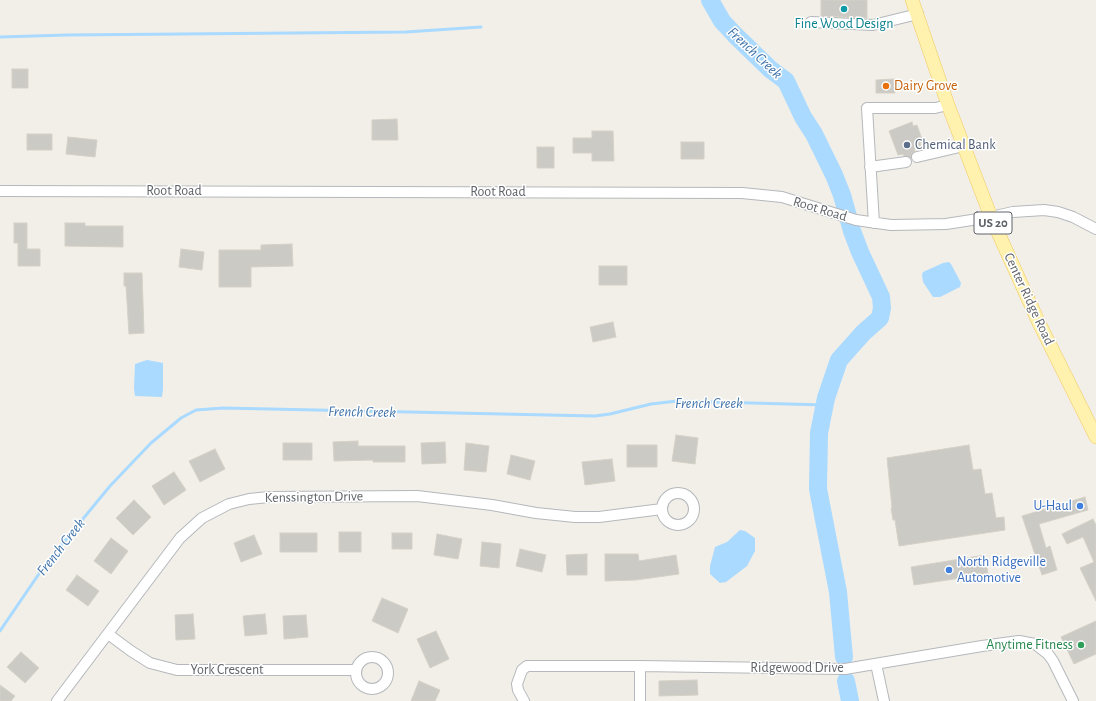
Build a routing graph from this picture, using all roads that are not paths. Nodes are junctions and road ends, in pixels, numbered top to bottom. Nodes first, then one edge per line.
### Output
1 (912, 0) edge
2 (918, 14) junction
3 (811, 22) dead end
4 (948, 105) junction
5 (964, 146) junction
6 (917, 157) dead end
7 (906, 162) dead end
8 (870, 167) junction
9 (0, 191) edge
10 (991, 217) junction
11 (874, 223) junction
12 (1096, 229) edge
13 (1096, 437) edge
14 (662, 509) dead end
15 (108, 634) junction
16 (876, 664) junction
17 (640, 666) junction
18 (356, 670) dead end
19 (57, 701) edge
20 (524, 701) edge
21 (640, 701) edge
22 (884, 701) edge
23 (1073, 701) edge

1 - 2 main road, Center Ridge Road / US 20
2 - 3 street
2 - 4 main road, Center Ridge Road / US 20
4 - 5 main road, Center Ridge Road / US 20
4 - 8 street
5 - 6 street
5 - 10 main road, Center Ridge Road / US 20
7 - 8 street
8 - 11 street
9 - 11 street, Root Road
10 - 11 street, Root Road
10 - 12 street, Root Road
10 - 13 main road, Center Ridge Road / US 20
14 - 15 street, Kenssington Drive
15 - 18 street, York Crescent
15 - 19 street, Kenssington Drive
16 - 17 street, Ridgewood Drive
16 - 22 street
16 - 23 street, Ridgewood Drive
17 - 20 street, Ridgewood Drive
17 - 21 street

